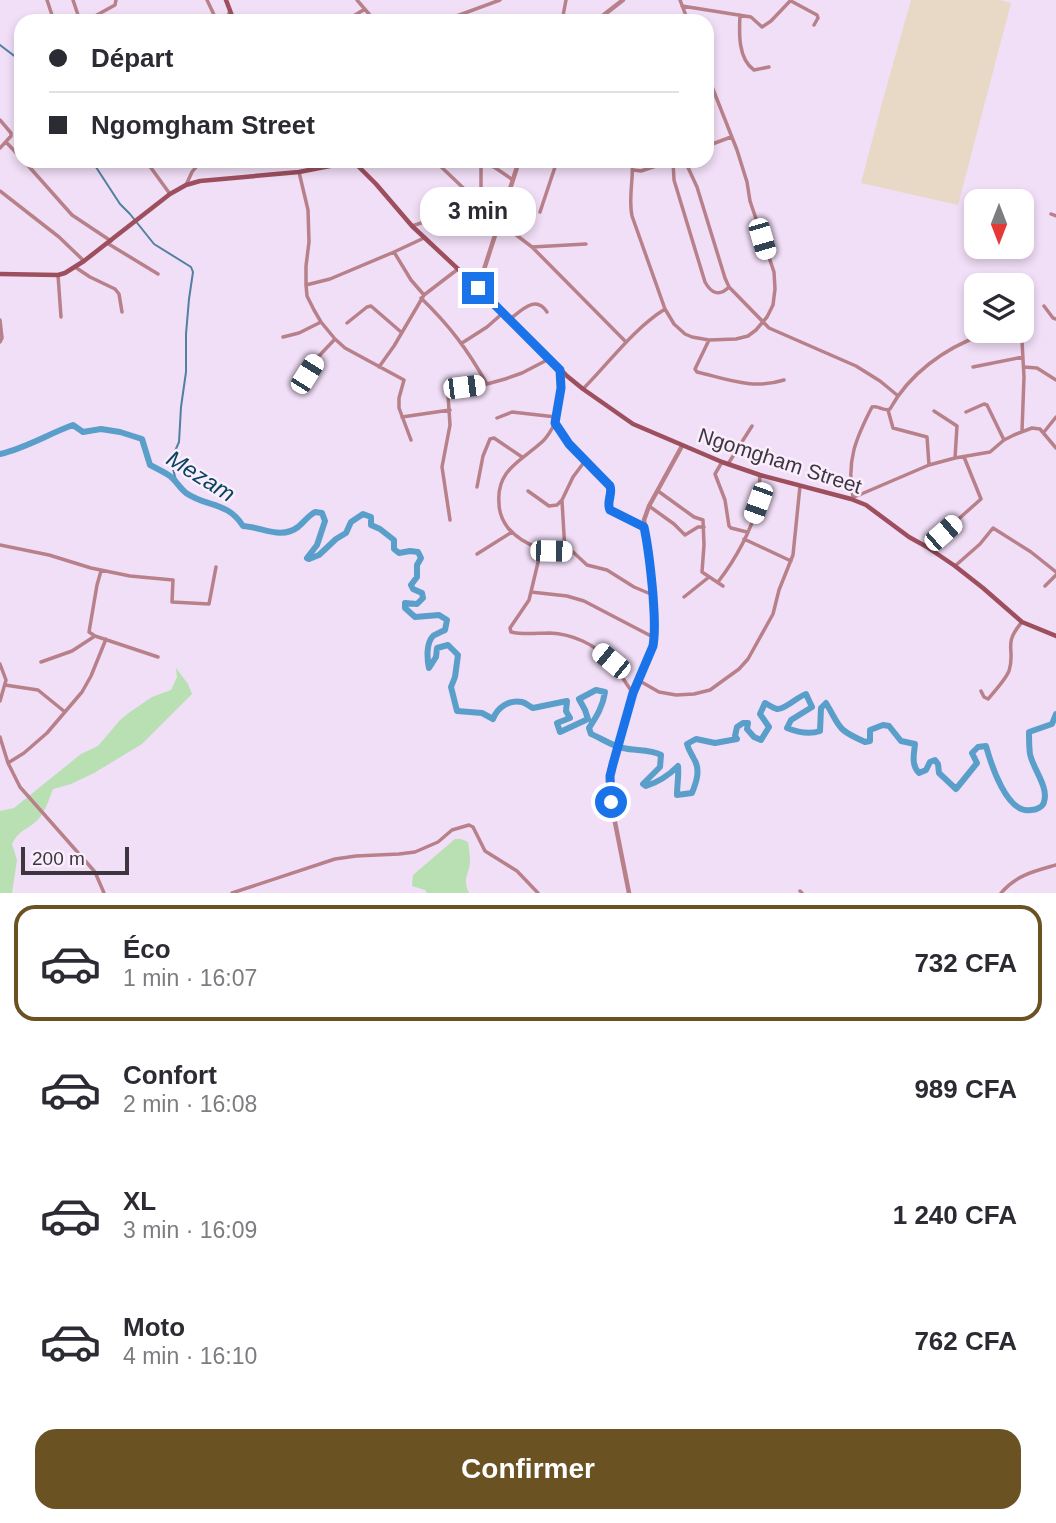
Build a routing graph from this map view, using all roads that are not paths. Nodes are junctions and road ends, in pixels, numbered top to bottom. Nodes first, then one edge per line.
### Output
1 (117, 0) edge
2 (226, 0) edge
3 (357, 0) edge
4 (500, 0) edge
5 (624, 0) edge
6 (680, 0) edge
7 (790, 0) edge
8 (682, 6) junction
9 (365, 9) junction
10 (230, 10) junction
11 (99, 14) edge
12 (229, 14) edge
13 (231, 14) edge
14 (357, 14) edge
15 (369, 14) edge
16 (462, 14) edge
17 (605, 14) edge
18 (685, 14) edge
19 (740, 15) junction
20 (814, 25) dead end
21 (769, 67) dead end
22 (714, 92) edge
23 (0, 120) edge
24 (732, 137) junction
25 (6, 142) junction
26 (714, 143) edge
27 (0, 148) edge
28 (14, 151) edge
29 (29, 168) edge
30 (151, 168) edge
31 (195, 168) edge
32 (320, 168) edge
33 (360, 168) edge
34 (442, 168) edge
35 (481, 168) edge
36 (495, 168) edge
37 (517, 168) edge
38 (555, 168) edge
39 (650, 168) edge
40 (673, 168) edge
41 (688, 168) edge
42 (633, 170) joint
43 (299, 172) junction
44 (513, 180) junction
45 (186, 185) junction
46 (0, 191) edge
47 (170, 194) junction
48 (470, 194) junction
49 (475, 199) junction
50 (466, 201) junction
51 (484, 206) junction
52 (540, 212) dead end
53 (499, 222) junction
54 (412, 226) junction
55 (424, 238) junction
56 (109, 242) junction
57 (586, 244) dead end
58 (532, 247) junction
59 (394, 252) junction
60 (84, 261) junction
61 (75, 267) junction
62 (458, 268) junction
63 (0, 274) edge
64 (158, 274) dead end
65 (58, 275) junction
66 (482, 276) junction
67 (471, 281) junction
68 (306, 285) junction
69 (729, 287) junction
70 (478, 288) junction
71 (422, 296) junction
72 (1044, 306) dead end
73 (665, 309) junction
74 (122, 312) dead end
75 (504, 312) junction
76 (548, 313) dead end
77 (61, 317) dead end
78 (510, 319) junction
79 (1056, 319) edge
80 (0, 320) edge
81 (321, 322) junction
82 (762, 322) junction
83 (347, 323) dead end
84 (401, 332) junction
85 (283, 337) dead end
86 (335, 340) junction
87 (709, 340) junction
88 (964, 341) edge
89 (0, 342) edge
90 (626, 342) junction
91 (462, 343) junction
92 (1023, 343) edge
93 (1023, 357) junction
94 (551, 358) junction
95 (1024, 366) junction
96 (379, 367) junction
97 (973, 367) dead end
98 (560, 370) junction
99 (307, 374) dead end
100 (567, 376) junction
101 (784, 380) dead end
102 (1056, 380) edge
103 (561, 381) junction
104 (487, 384) junction
105 (583, 389) junction
106 (897, 395) junction
107 (450, 410) junction
108 (888, 410) junction
109 (934, 411) dead end
110 (966, 412) dead end
111 (402, 417) junction
112 (1056, 417) edge
113 (497, 418) dead end
114 (556, 420) junction
115 (752, 426) dead end
116 (1021, 431) junction
117 (1044, 432) junction
118 (411, 440) dead end
119 (1004, 440) junction
120 (682, 446) junction
121 (1056, 448) edge
122 (964, 456) junction
123 (522, 457) junction
124 (955, 458) junction
125 (585, 461) junction
126 (725, 463) junction
127 (929, 465) junction
128 (760, 475) junction
129 (800, 486) junction
130 (477, 487) dead end
131 (528, 491) dead end
132 (658, 491) junction
133 (852, 498) junction
134 (562, 500) junction
135 (649, 506) junction
136 (450, 520) dead end
137 (644, 527) junction
138 (704, 527) junction
139 (747, 531) junction
140 (512, 532) junction
141 (744, 539) junction
142 (0, 545) edge
143 (928, 547) junction
144 (541, 550) junction
145 (565, 551) junction
146 (477, 554) dead end
147 (791, 561) junction
148 (955, 566) junction
149 (216, 567) dead end
150 (101, 570) junction
151 (1056, 574) edge
152 (709, 577) junction
153 (718, 582) junction
154 (723, 586) dead end
155 (1045, 586) dead end
156 (531, 592) junction
157 (653, 595) junction
158 (684, 597) dead end
159 (1022, 622) junction
160 (95, 636) junction
161 (1056, 636) edge
162 (654, 638) junction
163 (106, 639) junction
164 (158, 657) dead end
165 (41, 662) dead end
166 (0, 664) edge
167 (638, 680) junction
168 (5, 685) junction
169 (981, 691) dead end
170 (633, 693) junction
171 (0, 700) edge
172 (65, 712) junction
173 (0, 737) edge
174 (8, 763) junction
175 (1056, 864) edge
176 (104, 893) edge
177 (232, 893) edge
178 (538, 893) edge
179 (629, 893) edge
180 (1001, 893) edge

1 - 11 street
2 - 10 main road
3 - 9 street
4 - 16 street
5 - 17 street
6 - 8 street
7 - 19 street
7 - 20 street
8 - 18 street
8 - 19 street
9 - 14 street
9 - 15 street
10 - 12 street
10 - 13 main road
19 - 21 street
22 - 24 street
23 - 25 street
24 - 26 street
24 - 82 street
25 - 27 street
25 - 28 street
29 - 56 street
30 - 47 street
31 - 45 street
32 - 43 main road
33 - 54 main road, Ngomgham Street
34 - 48 street
35 - 51 street
36 - 44 street
37 - 44 street
38 - 52 street
39 - 42 street
40 - 69 street
41 - 69 street
42 - 73 street
43 - 45 main road
43 - 68 street
44 - 53 street
45 - 47 main road
46 - 60 street
47 - 56 main road
48 - 49 street
48 - 50 street
49 - 50 street
49 - 51 street
50 - 54 street
51 - 53 street
53 - 58 street
53 - 66 street
54 - 55 main road, Ngomgham Street
55 - 59 street
55 - 62 main road, Ngomgham Street
56 - 60 main road
56 - 64 street
57 - 58 street
58 - 90 street
59 - 68 street
59 - 71 street
60 - 61 main road
61 - 65 main road
61 - 74 street
62 - 67 main road, Ngomgham Street
62 - 71 street
63 - 65 main road
65 - 77 street
66 - 67 street
66 - 70 street
67 - 70 main road, Ngomgham Street
68 - 81 street
69 - 82 street
70 - 75 main road, Ngomgham Street
71 - 84 street
71 - 91 street
72 - 79 street
73 - 87 street
73 - 90 street
75 - 78 main road, Ngomgham Street
75 - 91 street
76 - 78 street
78 - 94 main road, Ngomgham Street
80 - 89 street
81 - 85 street
81 - 86 street
82 - 87 street
82 - 106 street
83 - 84 street
84 - 96 street
86 - 96 street
86 - 99 street
87 - 101 street
88 - 106 street
90 - 105 street
91 - 104 street
92 - 93 street
93 - 95 street
93 - 97 street
94 - 98 main road, Ngomgham Street
94 - 104 street
95 - 102 street
95 - 116 street
96 - 111 street
98 - 100 main road, Ngomgham Street
98 - 103 street
100 - 103 street
100 - 105 main road, Ngomgham Street
103 - 114 street
104 - 107 street
105 - 120 main road, Ngomgham Street
106 - 108 street
107 - 111 street
107 - 136 street
108 - 127 street
108 - 133 street
109 - 124 street
110 - 119 street
111 - 118 street
112 - 117 street
113 - 114 street
114 - 123 street
114 - 125 street
115 - 126 street
116 - 117 street
116 - 119 street
117 - 121 street
119 - 122 street
120 - 126 main road, Ngomgham Street
120 - 132 street
122 - 124 street
122 - 143 street
123 - 130 street
123 - 140 street
124 - 127 street
125 - 134 street
125 - 137 street
126 - 128 main road, Ngomgham Street
126 - 139 street
127 - 133 street
128 - 129 main road, Ngomgham Street
128 - 139 street
129 - 133 main road, Ngomgham Street
129 - 147 street
131 - 134 street
132 - 135 street
132 - 138 street
133 - 143 main road, Ngomgham Street
134 - 145 street
135 - 137 street
135 - 138 street
137 - 157 street
138 - 152 street
139 - 141 street
140 - 144 street
140 - 146 street
141 - 147 street
141 - 153 street
142 - 150 street
143 - 148 main road, Ngomgham Street
144 - 145 street
144 - 156 street
145 - 157 street
147 - 167 street
148 - 151 street
148 - 159 main road, Ngomgham Street
149 - 150 street
150 - 160 street
151 - 155 street
152 - 153 street
152 - 158 street
153 - 154 street
156 - 162 street
156 - 170 street
157 - 162 street
159 - 161 main road, Ngomgham Street
159 - 169 street
160 - 163 street
160 - 165 street
162 - 167 street
163 - 164 street
163 - 172 street
166 - 168 street
167 - 170 street
168 - 171 street
168 - 172 street
170 - 179 street
172 - 174 street
173 - 174 street
174 - 176 street
175 - 180 street
177 - 178 street

